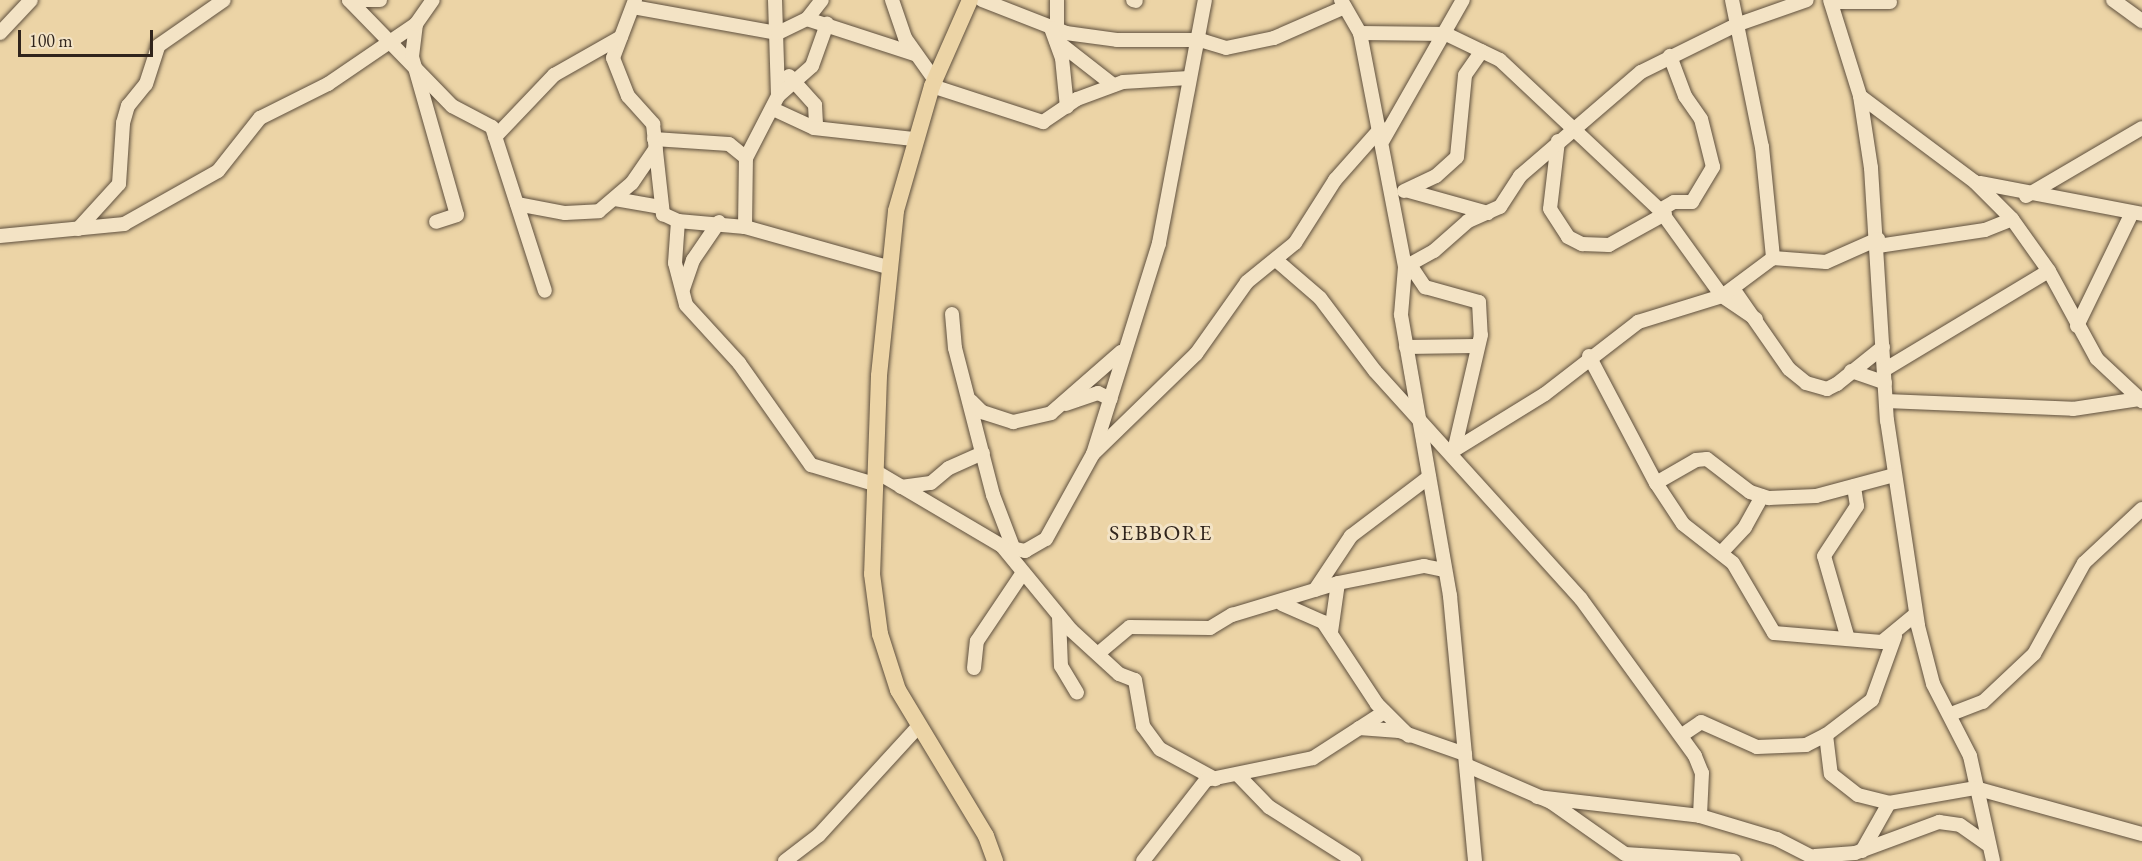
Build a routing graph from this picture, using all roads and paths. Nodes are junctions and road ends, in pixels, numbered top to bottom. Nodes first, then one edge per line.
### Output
1 (31, 0) edge
2 (224, 0) edge
3 (349, 0) edge
4 (380, 0) edge
5 (775, 0) edge
6 (822, 0) edge
7 (892, 0) edge
8 (970, 0) edge
9 (982, 0) edge
10 (1056, 0) edge
11 (1463, 0) edge
12 (1732, 0) edge
13 (1807, 0) edge
14 (2113, 0) edge
15 (1208, 1) edge
16 (1830, 1) edge
17 (431, 2) edge
18 (1890, 2) dead end
19 (1343, 3) edge
20 (634, 4) edge
21 (2132, 4) edge
22 (807, 19) junction
23 (2142, 21) edge
24 (416, 24) junction
25 (827, 24) junction
26 (1736, 25) junction
27 (0, 33) edge
28 (778, 33) junction
29 (1360, 33) junction
30 (1056, 34) junction
31 (1446, 34) junction
32 (621, 37) junction
33 (1200, 39) junction
34 (389, 41) junction
35 (1482, 51) junction
36 (915, 54) junction
37 (778, 55) junction
38 (1670, 56) junction
39 (414, 65) junction
40 (1189, 78) junction
41 (796, 81) junction
42 (933, 83) junction
43 (1113, 85) junction
44 (1860, 96) junction
45 (776, 103) junction
46 (1067, 107) junction
47 (785, 118) junction
48 (766, 124) junction
49 (816, 127) junction
50 (2142, 128) edge
51 (1382, 134) junction
52 (1564, 134) junction
53 (495, 137) junction
54 (913, 139) junction
55 (655, 143) junction
56 (746, 158) junction
57 (1975, 182) junction
58 (1398, 192) junction
59 (2026, 196) junction
60 (615, 199) junction
61 (517, 204) junction
62 (662, 207) junction
63 (1662, 212) junction
64 (2139, 212) edge
65 (1488, 213) junction
66 (2012, 219) junction
67 (678, 221) junction
68 (436, 222) dead end
69 (719, 222) junction
70 (745, 227) junction
71 (78, 229) junction
72 (0, 236) edge
73 (1878, 242) junction
74 (1773, 258) junction
75 (1276, 260) junction
76 (1408, 266) junction
77 (887, 267) junction
78 (2049, 271) junction
79 (683, 289) junction
80 (545, 291) dead end
81 (1728, 293) junction
82 (952, 314) dead end
83 (2077, 326) junction
84 (1475, 346) junction
85 (1406, 347) junction
86 (1883, 347) junction
87 (1121, 352) junction
88 (1589, 356) junction
89 (1851, 371) junction
90 (1885, 376) junction
91 (1111, 399) junction
92 (971, 400) junction
93 (2141, 400) edge
94 (1886, 401) junction
95 (1066, 404) junction
96 (1421, 422) junction
97 (1453, 449) junction
98 (983, 453) junction
99 (1093, 454) junction
100 (1894, 476) junction
101 (1429, 477) junction
102 (874, 478) junction
103 (1656, 483) junction
104 (1854, 486) junction
105 (902, 487) junction
106 (1762, 496) junction
107 (2142, 509) edge
108 (1008, 548) junction
109 (1721, 553) junction
110 (1440, 564) junction
111 (1022, 574) junction
112 (1338, 583) junction
113 (1315, 590) junction
114 (1280, 604) junction
115 (1916, 614) junction
116 (1059, 617) junction
117 (1331, 632) junction
118 (1895, 636) junction
119 (1848, 639) junction
120 (1100, 652) junction
121 (974, 668) dead end
122 (1077, 693) dead end
123 (1384, 712) junction
124 (1951, 714) junction
125 (917, 728) junction
126 (1359, 728) junction
127 (1409, 735) junction
128 (1682, 735) junction
129 (1827, 735) junction
130 (1466, 760) junction
131 (1238, 775) junction
132 (1215, 779) junction
133 (1975, 788) junction
134 (1537, 797) junction
135 (1888, 804) junction
136 (1700, 816) junction
137 (2142, 834) edge
138 (1988, 845) junction
139 (1862, 851) junction
140 (1818, 859) edge
141 (785, 861) edge
142 (995, 861) edge
143 (1143, 861) edge
144 (1354, 861) edge
145 (1475, 861) edge
146 (1734, 861) edge
147 (1993, 861) edge

1 - 27 street
2 - 71 street
3 - 4 street
3 - 34 street
5 - 28 street
6 - 22 street
7 - 36 street
8 - 42 main road
9 - 30 street
10 - 30 street
11 - 31 street
12 - 26 street
13 - 26 street
14 - 21 street
15 - 33 street
16 - 18 street
16 - 44 street
17 - 24 street
19 - 29 street
19 - 33 street
20 - 28 street
20 - 32 street
21 - 23 street
22 - 25 street
22 - 28 street
24 - 34 street
24 - 39 street
25 - 36 street
25 - 41 street
26 - 38 street
26 - 74 street
28 - 37 street
29 - 31 street
29 - 51 street
30 - 33 street
30 - 43 street
30 - 46 street
31 - 35 street
31 - 51 street
32 - 53 street
32 - 55 street
33 - 40 street
34 - 39 street
34 - 71 street
35 - 52 street
35 - 58 street
36 - 42 street
37 - 41 street
37 - 45 street
38 - 52 street
38 - 63 street
39 - 53 street
39 - 68 street
40 - 43 street
40 - 87 street
41 - 45 street
41 - 49 street
42 - 46 street
42 - 54 main road
43 - 46 street
44 - 57 street
44 - 73 street
45 - 47 street
45 - 48 street
47 - 48 street
47 - 49 street
48 - 56 street
49 - 54 street
50 - 59 street
51 - 58 street
51 - 75 street
52 - 63 street
52 - 63 street
52 - 65 street
53 - 61 street
54 - 77 main road
55 - 56 street
55 - 60 street
55 - 62 street
56 - 70 street
57 - 59 street
57 - 66 street
58 - 65 street
58 - 76 street
59 - 64 street
60 - 61 street
60 - 62 street
61 - 80 street
62 - 67 street
63 - 81 street
64 - 83 street
65 - 76 street
66 - 73 street
66 - 78 street
67 - 69 street
67 - 79 street
69 - 70 street
69 - 79 street
70 - 77 street
71 - 72 street
73 - 74 street
73 - 86 street
74 - 81 street
75 - 96 street
75 - 99 street
76 - 84 street
76 - 85 street
77 - 102 main road
78 - 83 street
78 - 90 street
79 - 102 street
81 - 88 street
81 - 89 street
82 - 92 street
83 - 93 street
84 - 85 street
84 - 97 street
85 - 96 street
86 - 89 street
86 - 90 street
87 - 91 street
87 - 95 street
88 - 97 street
88 - 103 street
89 - 90 street
90 - 94 street
91 - 95 street
91 - 99 street
92 - 95 street
92 - 98 street
93 - 94 street
94 - 100 street
96 - 97 street
96 - 101 street
97 - 128 street
98 - 105 street
98 - 108 street
99 - 108 street
100 - 104 street
100 - 115 street
101 - 110 street
101 - 113 street
102 - 105 street
102 - 125 main road
103 - 106 street
103 - 109 street
104 - 106 street
104 - 119 street
105 - 108 street
106 - 109 street
107 - 124 street
108 - 111 street
109 - 119 street
110 - 112 street
110 - 130 street
111 - 116 street
111 - 121 street
112 - 113 street
112 - 117 street
113 - 114 street
114 - 117 street
114 - 120 street
115 - 118 street
115 - 124 street
116 - 120 street
116 - 122 street
117 - 123 street
118 - 119 street
118 - 129 street
120 - 132 street
123 - 126 street
123 - 127 street
124 - 133 street
125 - 141 street
125 - 142 main road
126 - 127 street
126 - 131 street
127 - 130 street
128 - 129 street
128 - 136 street
129 - 135 street
130 - 134 street
130 - 145 street
131 - 132 street
131 - 144 street
132 - 143 street
133 - 135 street
133 - 137 street
133 - 138 street
134 - 136 street
134 - 146 street
135 - 139 street
136 - 140 street
138 - 139 street
138 - 147 street
139 - 140 street

